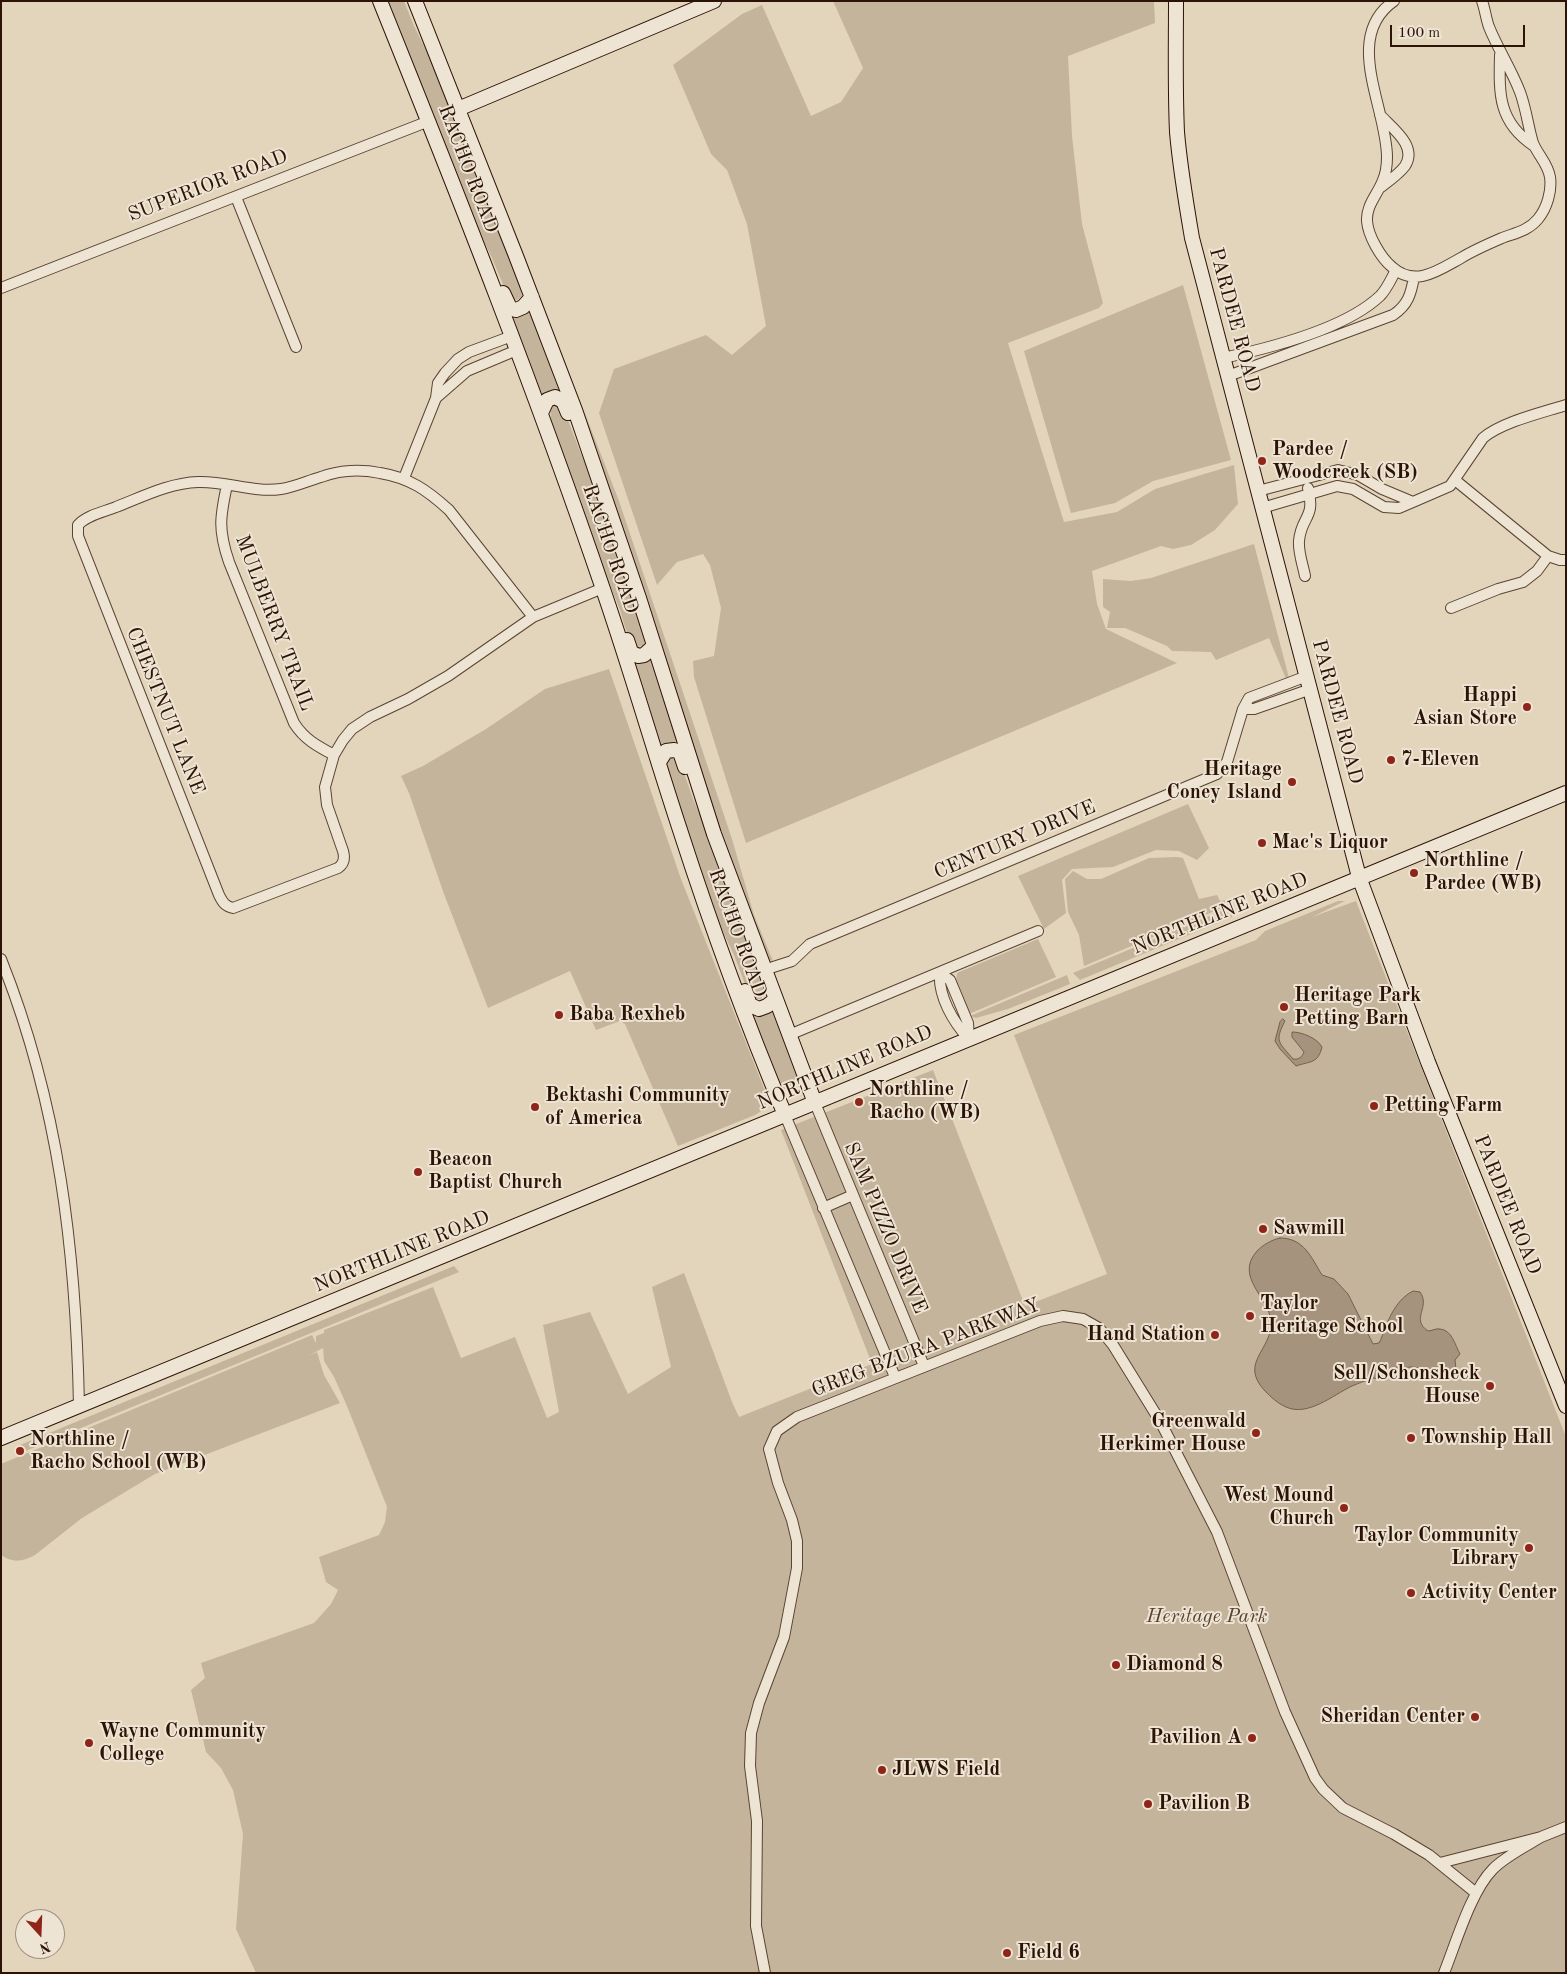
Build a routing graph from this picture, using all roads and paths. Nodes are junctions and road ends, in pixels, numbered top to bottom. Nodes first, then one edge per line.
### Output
1 (380, 1) edge
2 (406, 1) edge
3 (414, 1) edge
4 (714, 1) edge
5 (1176, 1) edge
6 (1394, 1) edge
7 (1482, 1) edge
8 (1500, 51) junction
9 (444, 73) junction
10 (458, 109) junction
11 (1380, 115) junction
12 (429, 121) junction
13 (1534, 146) junction
14 (1378, 189) junction
15 (236, 197) junction
16 (468, 223) junction
17 (1396, 270) junction
18 (1414, 277) junction
19 (1, 288) edge
20 (532, 297) junction
21 (514, 343) junction
22 (296, 347) dead end
23 (1223, 358) junction
24 (458, 359) junction
25 (467, 371) junction
26 (1228, 376) junction
27 (436, 398) junction
28 (1566, 405) edge
29 (541, 413) junction
30 (1358, 475) junction
31 (404, 478) junction
32 (1305, 479) junction
33 (1455, 480) junction
34 (227, 485) junction
35 (1353, 489) junction
36 (603, 491) junction
37 (1258, 491) junction
38 (1309, 494) junction
39 (1412, 502) junction
40 (1262, 508) junction
41 (1548, 556) junction
42 (1566, 560) edge
43 (594, 564) junction
44 (1305, 576) dead end
45 (603, 588) junction
46 (1451, 608) dead end
47 (533, 617) junction
48 (654, 646) junction
49 (1309, 683) junction
50 (334, 755) junction
51 (659, 762) junction
52 (1566, 793) edge
53 (714, 834) junction
54 (1359, 877) junction
55 (708, 911) junction
56 (1038, 932) dead end
57 (1, 959) edge
58 (764, 970) junction
59 (940, 973) junction
60 (776, 999) junction
61 (789, 1035) junction
62 (969, 1039) junction
63 (814, 1103) junction
64 (785, 1116) junction
65 (853, 1195) junction
66 (823, 1208) junction
67 (924, 1366) junction
68 (895, 1377) junction
69 (78, 1406) junction
70 (1566, 1406) edge
71 (1, 1438) edge
72 (1566, 1827) edge
73 (1541, 1837) junction
74 (1440, 1863) junction
75 (1476, 1893) junction
76 (765, 1973) edge
77 (1444, 1973) edge

1 - 12 main road, RACHO ROAD
2 - 9 main road
3 - 9 main road, RACHO ROAD
4 - 10 main road
5 - 23 main road, PARDEE ROAD
6 - 11 street
7 - 8 street
8 - 13 street
8 - 13 street
9 - 10 main road, RACHO ROAD
10 - 20 main road, RACHO ROAD
11 - 14 street
11 - 14 street
12 - 15 street, SUPERIOR ROAD
12 - 16 main road, RACHO ROAD
13 - 18 street
14 - 17 street
15 - 19 street, SUPERIOR ROAD
15 - 22 street
16 - 20 main road
16 - 21 main road, RACHO ROAD
17 - 18 street
17 - 23 street
18 - 26 street
20 - 36 main road, RACHO ROAD
21 - 24 street
21 - 25 street
21 - 29 main road, RACHO ROAD
23 - 26 main road, PARDEE ROAD
24 - 25 street
24 - 27 street
25 - 27 street
26 - 37 main road, PARDEE ROAD
27 - 31 street
28 - 33 street
29 - 36 main road
29 - 43 main road, RACHO ROAD
30 - 32 street
30 - 35 street
30 - 39 street
31 - 34 street
31 - 47 street
32 - 37 street
32 - 38 street
33 - 39 street
33 - 41 street
34 - 50 street, MULBERRY TRAIL
34 - 50 street, CHESTNUT LANE
35 - 38 street
35 - 39 street
36 - 48 main road, RACHO ROAD
37 - 40 main road, PARDEE ROAD
38 - 40 street
38 - 44 street
40 - 49 main road, PARDEE ROAD
41 - 42 street
41 - 46 street
43 - 45 main road, RACHO ROAD
43 - 48 main road
45 - 47 street
45 - 51 main road, RACHO ROAD
47 - 50 street
48 - 53 main road, RACHO ROAD
49 - 54 main road, PARDEE ROAD
49 - 58 street, CENTURY DRIVE
51 - 53 main road
51 - 55 main road, RACHO ROAD
52 - 54 main road, NORTHLINE ROAD
53 - 58 main road, RACHO ROAD
54 - 62 main road, NORTHLINE ROAD
54 - 70 main road, PARDEE ROAD
55 - 60 main road
55 - 64 main road, RACHO ROAD
56 - 59 street
57 - 69 street
58 - 60 main road, RACHO ROAD
59 - 61 street
59 - 62 street
60 - 61 main road, RACHO ROAD
61 - 63 main road, RACHO ROAD
62 - 63 main road, NORTHLINE ROAD
63 - 64 main road, NORTHLINE ROAD
63 - 65 street, SAM PIZZO DRIVE
64 - 66 street
64 - 69 main road, NORTHLINE ROAD
65 - 66 street
65 - 67 street, SAM PIZZO DRIVE
66 - 68 street
67 - 68 street, GREG BZURA PARKWAY
67 - 74 street, GREG BZURA PARKWAY
68 - 76 street, GREG BZURA PARKWAY
69 - 71 main road, NORTHLINE ROAD
72 - 73 street
73 - 74 street
73 - 75 street
74 - 75 street, GREG BZURA PARKWAY
75 - 77 street

